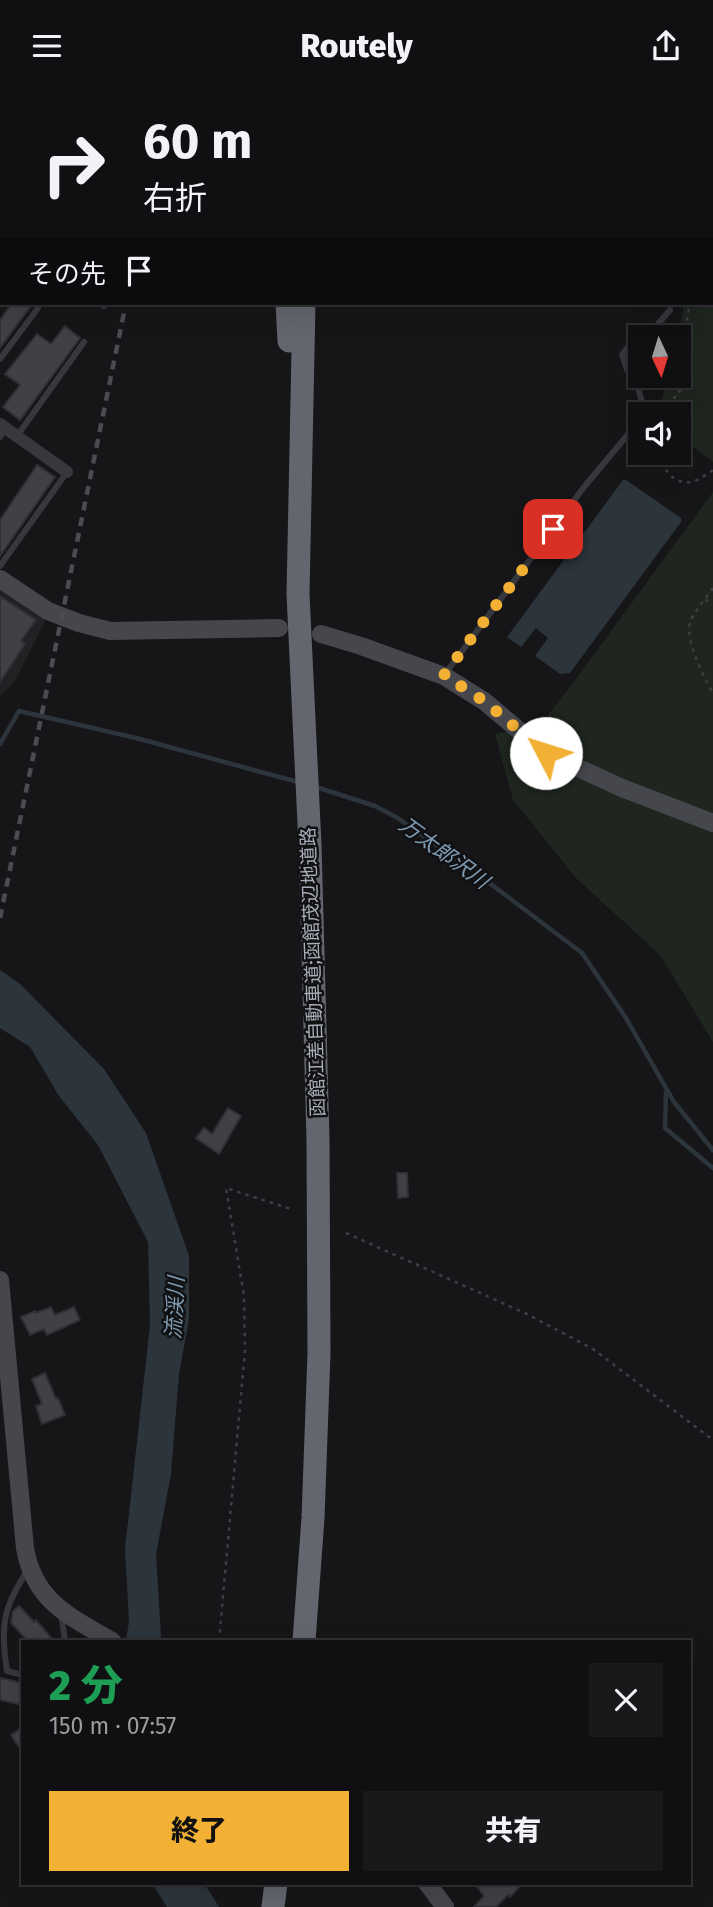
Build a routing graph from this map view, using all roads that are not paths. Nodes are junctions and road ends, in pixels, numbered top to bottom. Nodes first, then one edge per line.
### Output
1 (287, 305) edge
2 (306, 305) edge
3 (38, 308) dead end
4 (670, 310) dead end
5 (84, 342) dead end
6 (0, 359) edge
7 (6, 431) edge
8 (66, 472) joint
9 (298, 554) junction
10 (0, 566) edge
11 (0, 579) edge
12 (279, 628) dead end
13 (321, 635) dead end
14 (444, 675) junction
15 (713, 823) edge
16 (0, 1280) edge
17 (29, 1568) junction
18 (60, 1611) junction
19 (65, 1640) edge
20 (110, 1640) edge
21 (304, 1640) edge
22 (21, 1674) edge
23 (276, 1885) edge
24 (428, 1885) edge
25 (273, 1907) edge
26 (444, 1907) edge

1 - 9 highway
2 - 9 highway, 函館江差自動車道;函館茂辺地道路
3 - 6 lane
4 - 14 lane
5 - 7 lane
7 - 8 street
8 - 10 lane
9 - 21 highway, 函館江差自動車道;函館茂辺地道路
11 - 12 street
13 - 14 street
14 - 15 street
16 - 17 street
17 - 18 street
17 - 22 lane
18 - 19 lane
18 - 20 street
23 - 25 highway
24 - 26 street

